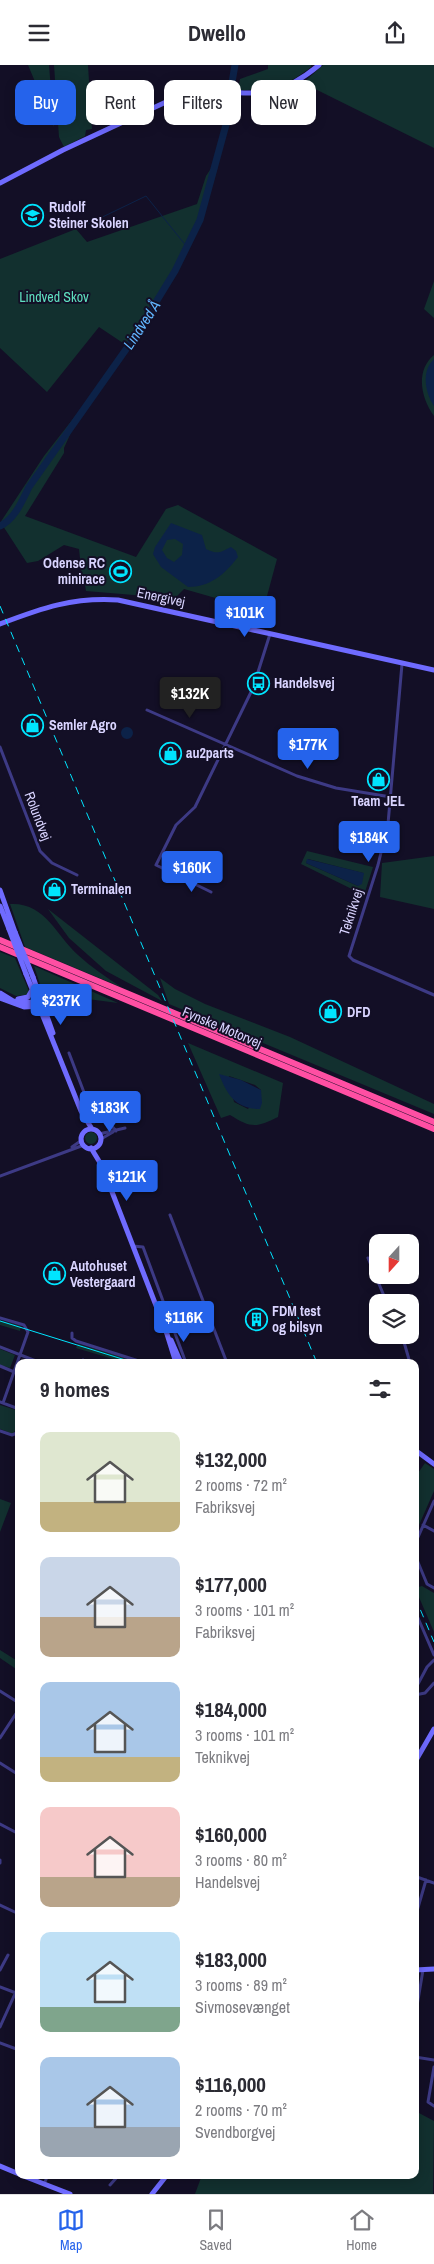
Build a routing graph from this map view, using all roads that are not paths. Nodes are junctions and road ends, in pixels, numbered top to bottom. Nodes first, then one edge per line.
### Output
1 (319, 65) edge
2 (0, 183) edge
3 (0, 624) edge
4 (270, 634) junction
5 (402, 664) junction
6 (434, 671) edge
7 (147, 710) dead end
8 (225, 745) junction
9 (0, 747) edge
10 (391, 797) junction
11 (77, 875) dead end
12 (0, 890) edge
13 (211, 892) dead end
14 (0, 906) edge
15 (0, 940) edge
16 (0, 947) edge
17 (32, 989) junction
18 (0, 993) edge
19 (434, 995) edge
20 (0, 998) edge
21 (40, 1004) junction
22 (69, 1053) dead end
23 (81, 1111) junction
24 (434, 1122) edge
25 (124, 1128) dead end
26 (92, 1129) junction
27 (434, 1129) edge
28 (116, 1131) junction
29 (85, 1132) junction
30 (100, 1136) junction
31 (83, 1143) junction
32 (94, 1147) junction
33 (0, 1176) edge
34 (170, 1215) dead end
35 (133, 1246) junction
36 (368, 1258) dead end
37 (383, 1294) edge
38 (0, 1318) edge
39 (72, 1333) dead end
40 (167, 1333) junction
41 (405, 1344) edge
42 (0, 1347) edge
43 (22, 1355) junction
44 (21, 1359) edge
45 (32, 1359) edge
46 (132, 1359) edge
47 (175, 1359) edge
48 (179, 1359) edge
49 (185, 1359) edge
50 (225, 1359) edge
51 (409, 1359) edge
52 (0, 1367) edge
53 (15, 1372) edge
54 (15, 1377) edge
55 (1, 1402) edge
56 (15, 1407) edge
57 (0, 1431) edge
58 (15, 1434) edge
59 (419, 1453) edge
60 (434, 1464) edge
61 (434, 1501) edge
62 (423, 1525) junction
63 (434, 1531) edge
64 (419, 1535) edge
65 (419, 1565) edge
66 (434, 1588) edge
67 (419, 1620) edge
68 (434, 1655) edge
69 (434, 1660) edge
70 (419, 1682) edge
71 (434, 1683) edge
72 (0, 1691) edge
73 (419, 1694) edge
74 (15, 1700) edge
75 (15, 1715) edge
76 (434, 1729) edge
77 (0, 1738) edge
78 (419, 1755) edge
79 (0, 1763) edge
80 (15, 1772) edge
81 (0, 1825) edge
82 (15, 1832) edge
83 (419, 1878) edge
84 (426, 1881) junction
85 (434, 1883) edge
86 (419, 1904) edge
87 (0, 1905) edge
88 (15, 1912) edge
89 (8, 1955) dead end
90 (0, 1970) edge
91 (419, 1970) edge
92 (423, 1970) junction
93 (434, 1970) edge
94 (0, 1987) edge
95 (15, 1993) edge
96 (419, 1994) edge
97 (15, 1995) edge
98 (0, 2027) edge
99 (0, 2043) edge
100 (15, 2049) edge
101 (419, 2058) edge
102 (434, 2061) edge
103 (434, 2067) edge
104 (434, 2105) edge
105 (0, 2167) edge
106 (15, 2172) edge
107 (32, 2179) edge
108 (46, 2179) edge
109 (115, 2179) edge
110 (164, 2179) edge
111 (44, 2184) junction
112 (110, 2185) dead end
113 (70, 2194) edge
114 (151, 2194) edge

1 - 2 street
3 - 4 street, Energivej
4 - 5 street, Energivej
4 - 8 street
5 - 6 street, Energivej
5 - 10 street, Teknikvej
7 - 8 street
8 - 10 street
8 - 13 street
9 - 11 street, Rolundvej
10 - 19 street, Teknikvej
12 - 21 street, bridge
14 - 17 street, bridge
15 - 24 highway, Fynske Motorvej
16 - 27 highway, Fynske Motorvej
17 - 18 street
17 - 21 street
18 - 21 street
20 - 21 street
21 - 23 street
22 - 28 street
23 - 26 street
23 - 29 street
25 - 28 street
26 - 29 street
26 - 30 street
28 - 30 street
29 - 31 street
30 - 32 street
31 - 32 street
31 - 33 street
32 - 35 street
34 - 50 street
35 - 40 street
35 - 49 street
36 - 37 street
38 - 43 street
39 - 46 street
40 - 47 street
40 - 48 street
41 - 51 street
42 - 43 street
43 - 44 street
43 - 45 street
52 - 53 street
54 - 55 street
55 - 56 street
57 - 58 street
59 - 60 street
61 - 62 street
62 - 63 street
62 - 64 street
65 - 66 street
67 - 68 street
69 - 70 street
71 - 73 street
72 - 74 street
75 - 77 street
76 - 78 street
79 - 80 street
81 - 82 street
83 - 84 street
84 - 85 street
84 - 86 street
87 - 88 street
89 - 90 street
91 - 92 street
92 - 93 street
92 - 96 street
94 - 95 street
97 - 98 street
99 - 100 street
101 - 102 street
103 - 104 street
105 - 106 street
107 - 111 street
108 - 111 street
109 - 112 street
110 - 114 street
111 - 113 street

